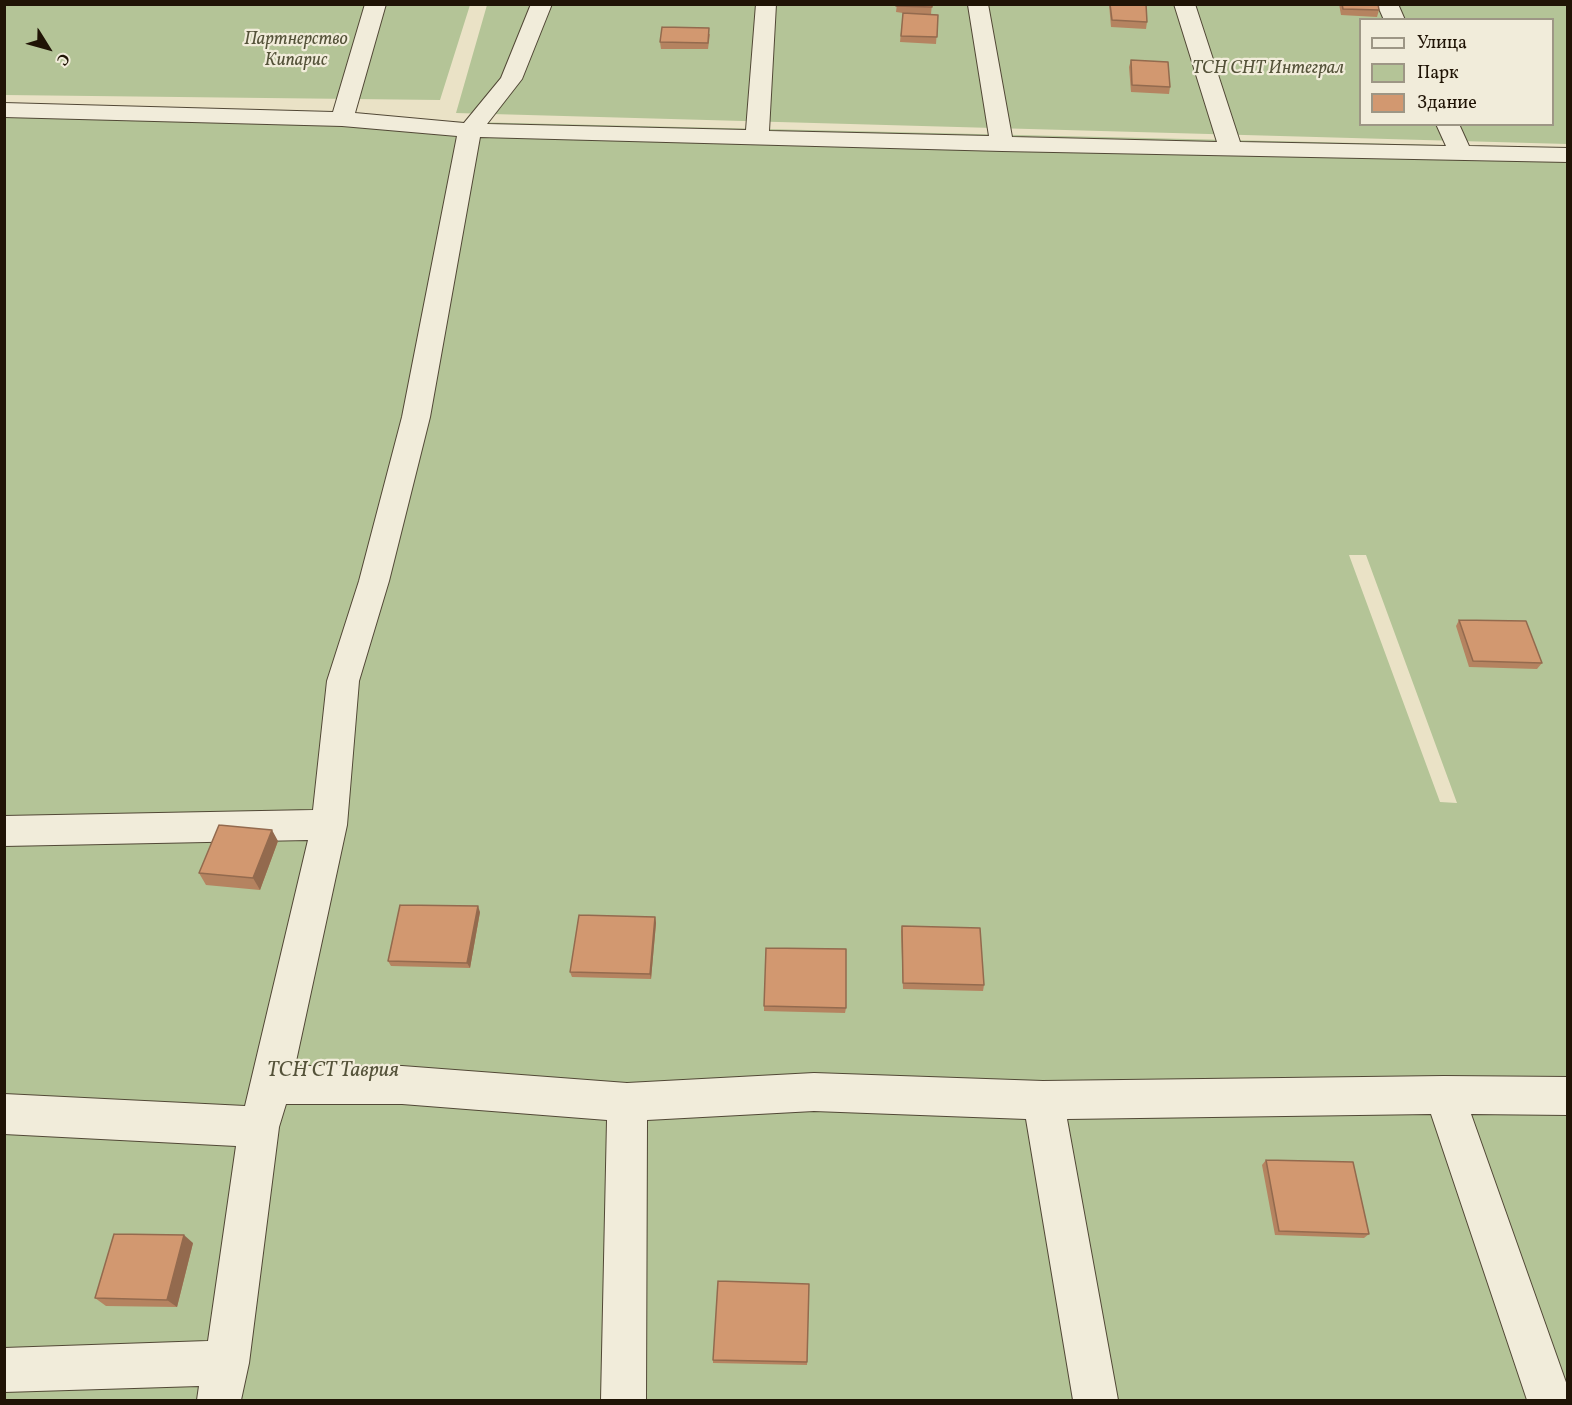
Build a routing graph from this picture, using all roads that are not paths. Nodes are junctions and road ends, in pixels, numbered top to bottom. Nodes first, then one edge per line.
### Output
1 (376, 4) edge
2 (542, 4) edge
3 (766, 4) edge
4 (1184, 4) edge
5 (1387, 4) edge
6 (978, 5) edge
7 (1394, 18) edge
8 (4, 110) edge
9 (342, 119) junction
10 (1447, 126) edge
11 (470, 130) junction
12 (757, 137) junction
13 (1002, 144) junction
14 (1231, 149) junction
15 (1461, 153) junction
16 (1568, 155) edge
17 (328, 825) junction
18 (4, 831) edge
19 (271, 1085) junction
20 (1444, 1095) junction
21 (1568, 1096) edge
22 (1043, 1100) junction
23 (627, 1102) junction
24 (4, 1114) edge
25 (259, 1127) junction
26 (4, 1371) edge
27 (223, 1382) edge
28 (623, 1401) edge
29 (1096, 1401) edge
30 (1549, 1401) edge

1 - 9 street
2 - 11 street
3 - 12 street
4 - 14 street
5 - 7 street
6 - 13 street
8 - 9 street
9 - 11 street
10 - 15 street
11 - 12 street
11 - 17 street
12 - 13 street
13 - 14 street
14 - 15 street
15 - 16 street
17 - 18 street
17 - 19 street
19 - 23 street
19 - 25 street
20 - 21 street
20 - 22 street
20 - 30 street
22 - 23 street
22 - 29 street
23 - 28 street
24 - 25 street
25 - 27 street
26 - 27 street

